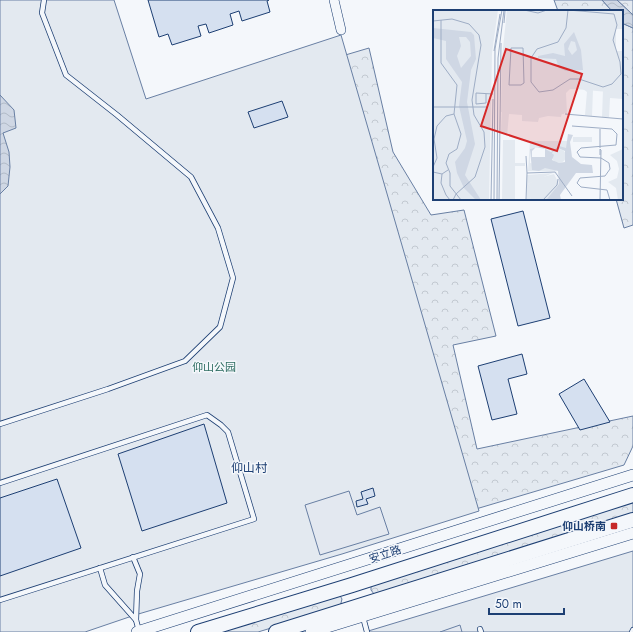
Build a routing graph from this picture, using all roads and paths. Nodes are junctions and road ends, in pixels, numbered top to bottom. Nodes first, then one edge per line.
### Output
1 (44, 0) edge
2 (334, 0) edge
3 (341, 30) dead end
4 (0, 424) edge
5 (633, 475) edge
6 (0, 483) edge
7 (633, 495) edge
8 (633, 520) edge
9 (633, 533) edge
10 (133, 557) junction
11 (100, 568) junction
12 (0, 600) edge
13 (362, 616) junction
14 (136, 620) junction
15 (138, 632) edge
16 (198, 632) edge
17 (276, 632) edge
18 (311, 632) edge
19 (367, 632) edge

1 - 4 lane
2 - 3 street
5 - 15 street, 安立路
6 - 10 lane
7 - 16 main road, 安立路
8 - 17 main road
9 - 13 street
10 - 11 lane
10 - 14 lane
11 - 12 lane
11 - 14 lane
13 - 18 street
13 - 19 lane
14 - 15 lane

